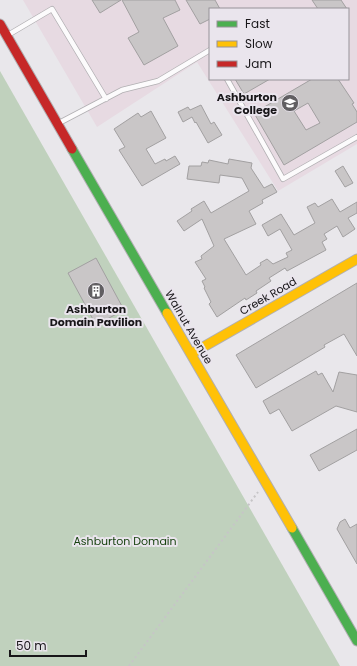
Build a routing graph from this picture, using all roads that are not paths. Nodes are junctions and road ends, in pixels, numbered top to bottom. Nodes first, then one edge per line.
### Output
1 (0, 24) edge
2 (7, 36) junction
3 (209, 51) edge
4 (228, 80) edge
5 (106, 98) junction
6 (58, 124) junction
7 (357, 137) edge
8 (357, 259) edge
9 (191, 354) junction
10 (357, 641) edge

1 - 2 main road, Walnut Avenue
2 - 5 lane
2 - 6 main road, Walnut Avenue
3 - 5 lane
4 - 7 lane
5 - 6 lane
6 - 9 main road, Walnut Avenue
8 - 9 main road, Creek Road
9 - 10 main road, Walnut Avenue

